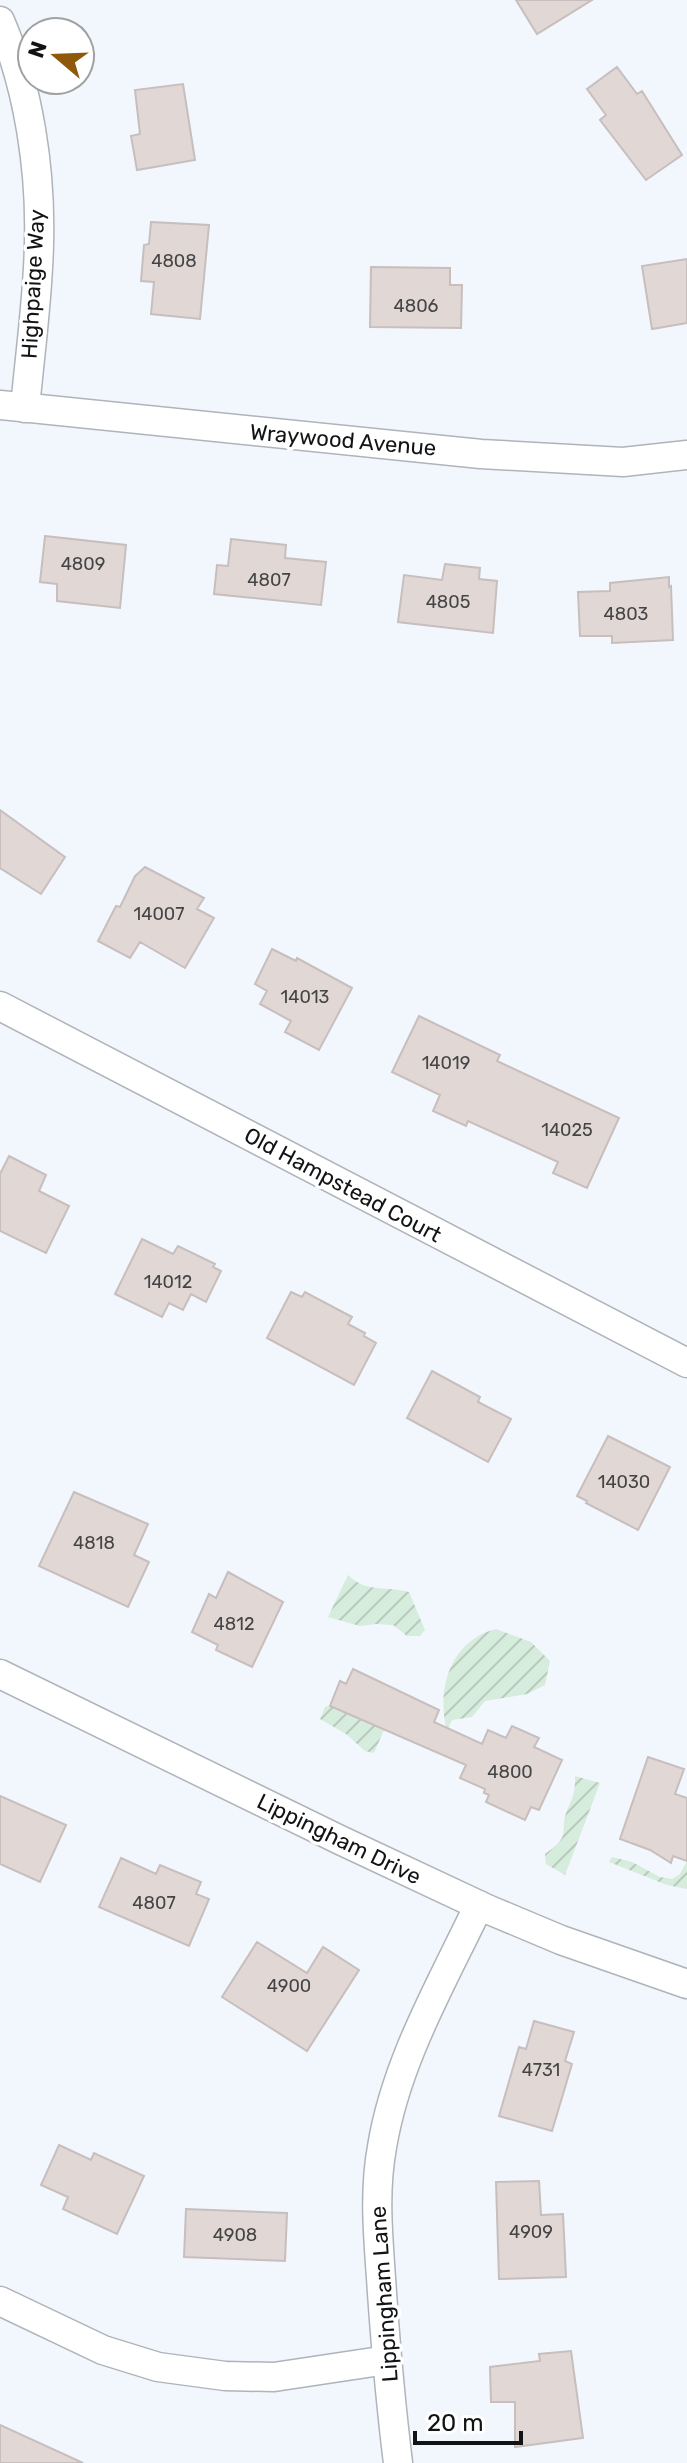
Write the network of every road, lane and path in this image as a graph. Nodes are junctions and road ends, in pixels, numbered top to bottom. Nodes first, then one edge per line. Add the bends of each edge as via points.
1 (0, 21) edge
2 (12, 406) edge
3 (687, 455) edge
4 (0, 1006) edge
5 (687, 1363) edge
6 (0, 1674) edge
7 (479, 1905) junction
8 (687, 1984) edge
9 (0, 2301) edge
10 (387, 2360) junction
11 (398, 2463) edge

1 - 2 street, Highpaige Way via 24,99 36,170 39,243
2 - 3 street, Wraywood Avenue via 481,454 623,462
4 - 5 street, Old Hampstead Court
6 - 7 street, Lippingham Drive
7 - 8 street, Lippingham Drive
7 - 10 street, Lippingham Lane via 408,2055 382,2147 376,2207
9 - 10 street via 103,2350 158,2367 274,2377
10 - 11 street, Lippingham Lane

